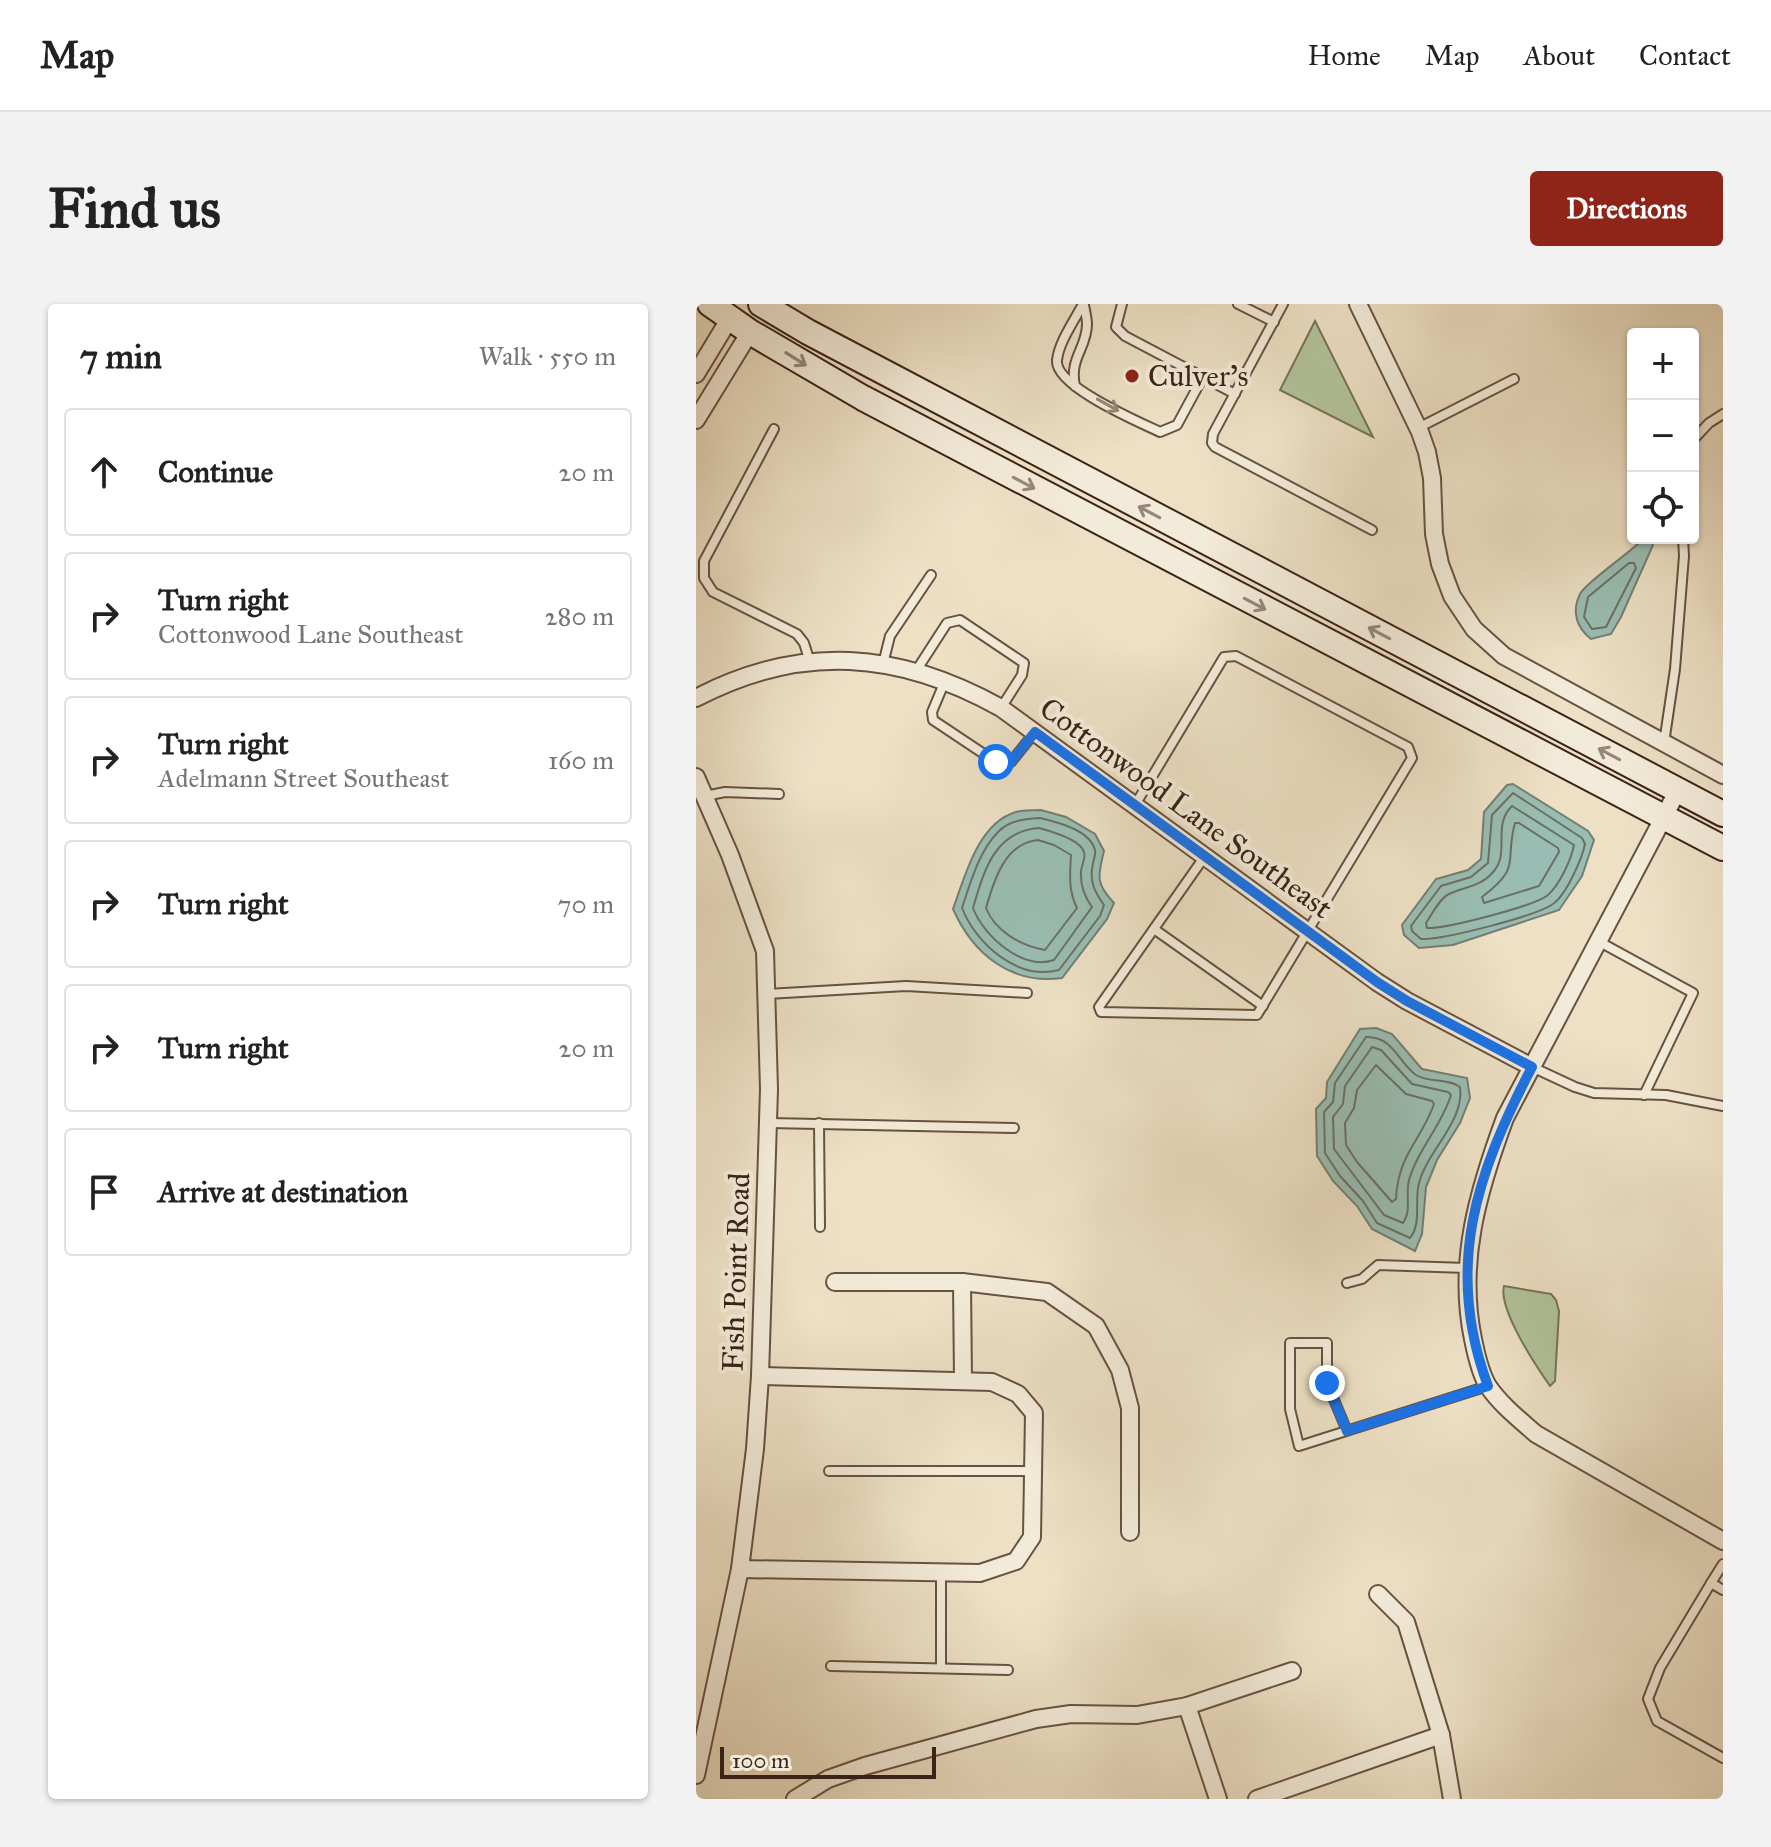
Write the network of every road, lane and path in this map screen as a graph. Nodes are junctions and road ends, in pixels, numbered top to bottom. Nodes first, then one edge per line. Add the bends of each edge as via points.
1 (761, 304) edge
2 (1083, 304) edge
3 (1122, 304) edge
4 (1238, 304) edge
5 (1283, 304) edge
6 (1358, 304) edge
7 (720, 311) edge
8 (1274, 322) junction
9 (750, 332) junction
10 (696, 374) edge
11 (1203, 377) junction
12 (1514, 379) dead end
13 (1075, 386) junction
14 (1235, 394) junction
15 (1723, 414) edge
16 (696, 420) edge
17 (1418, 428) junction
18 (774, 429) dead end
19 (1699, 434) edge
20 (1372, 530) dead end
21 (1683, 544) edge
22 (931, 575) dead end
23 (810, 662) junction
24 (883, 664) junction
25 (916, 671) junction
26 (945, 680) junction
27 (696, 698) edge
28 (1001, 708) junction
29 (1035, 732) junction
30 (1664, 744) junction
31 (1723, 775) edge
32 (696, 777) edge
33 (1678, 790) junction
34 (779, 794) dead end
35 (704, 797) junction
36 (1135, 805) junction
37 (1723, 814) edge
38 (1663, 818) junction
39 (1723, 848) edge
40 (1205, 856) junction
41 (1154, 929) junction
42 (1308, 933) junction
43 (1597, 941) junction
44 (1027, 993) dead end
45 (766, 994) junction
46 (1263, 1006) junction
47 (1532, 1067) junction
48 (1644, 1095) junction
49 (1723, 1106) edge
50 (769, 1123) junction
51 (819, 1123) junction
52 (1014, 1128) dead end
53 (820, 1227) dead end
54 (1466, 1268) junction
55 (835, 1282) dead end
56 (962, 1282) junction
57 (1347, 1283) dead end
58 (760, 1376) junction
59 (963, 1380) junction
60 (1488, 1386) junction
61 (1347, 1431) junction
62 (829, 1471) dead end
63 (1033, 1471) junction
64 (1130, 1532) dead end
65 (1723, 1541) edge
66 (1723, 1564) edge
67 (740, 1569) junction
68 (941, 1572) junction
69 (1711, 1583) junction
70 (1723, 1590) edge
71 (1378, 1594) dead end
72 (831, 1666) dead end
73 (941, 1668) junction
74 (1008, 1670) dead end
75 (1292, 1671) dead end
76 (1187, 1706) junction
77 (1441, 1735) junction
78 (1723, 1758) edge
79 (696, 1775) edge
80 (795, 1799) edge
81 (1218, 1799) edge
82 (1257, 1799) edge
83 (1452, 1799) edge

33 -> 1 main road
2 - 13 lane via 1088,326 1074,362
2 - 13 lane via 1056,362 1060,375
3 - 11 lane via 1116,327 1125,336
4 - 8 lane
5 - 8 lane
6 - 17 street
7 - 9 main road
7 - 10 street
8 - 14 lane
9 - 16 street
9 -> 38 main road via 863,398
13 -> 11 lane via 1160,432 1177,425
11 - 14 lane
12 - 17 lane
14 - 20 lane via 1211,439 1215,447
15 - 19 lane
17 - 30 street via 1432,478 1440,564 1452,596 1474,629 1504,656
18 - 23 lane via 704,561 704,578 713,592 797,634
21 - 30 lane
22 - 24 lane via 890,636
23 - 24 street, Cottonwood Lane Southeast
23 - 27 street, Cottonwood Lane Southeast via 750,673
24 - 25 street, Cottonwood Lane Southeast
25 - 26 street, Cottonwood Lane Southeast
25 - 28 lane via 947,623 960,620 1024,663
26 - 28 street, Cottonwood Lane Southeast
26 - 29 lane via 933,720 996,762 1011,762
28 - 29 street, Cottonwood Lane Southeast
29 - 36 street, Cottonwood Lane Southeast
30 - 31 street
32 - 35 street, Fish Point Road
33 - 37 main road
33 - 38 street
34 - 35 lane via 725,792
35 - 45 street, Fish Point Road via 765,951
36 - 40 street, Cottonwood Lane Southeast
36 - 42 lane via 1224,657 1236,656 1408,747 1412,758
38 - 39 main road
38 - 43 street
40 - 41 lane
40 - 42 street, Cottonwood Lane Southeast
41 - 46 lane
41 - 46 lane via 1099,1007 1101,1012 1257,1015
42 - 46 lane
42 - 47 street, Cottonwood Lane Southeast via 1407,1001
43 - 47 street
43 - 48 lane via 1693,993
44 - 45 lane via 906,986
45 - 50 street, Fish Point Road
47 - 48 lane via 1594,1093
47 - 54 street via 1489,1162
48 - 49 lane
50 - 51 lane
50 - 58 street, Fish Point Road
51 - 52 lane
51 - 53 lane
54 - 57 lane via 1378,1265 1362,1279
54 - 60 street via 1468,1313
55 - 56 street
56 - 59 street
56 - 64 street via 1047,1292 1096,1326 1120,1370 1130,1408
58 - 59 street
58 - 67 street, Fish Point Road
59 - 63 street via 992,1382 1018,1394 1034,1413
60 - 61 lane
60 - 65 street via 1536,1434
61 - 61 lane via 1327,1383 1327,1343 1290,1343 1290,1409 1299,1446
62 - 63 lane
63 - 68 street via 1032,1537 1016,1561 980,1573
66 - 69 lane
67 - 68 street
67 - 79 street, Fish Point Road
68 - 73 lane
69 - 70 lane
69 - 78 lane via 1660,1668 1648,1699 1657,1721
71 - 77 street via 1406,1622
72 - 73 lane
73 - 74 lane
75 - 76 street
76 - 80 street via 1137,1715 1036,1719 865,1766 828,1779
76 - 81 street
77 - 82 street
77 - 83 street

